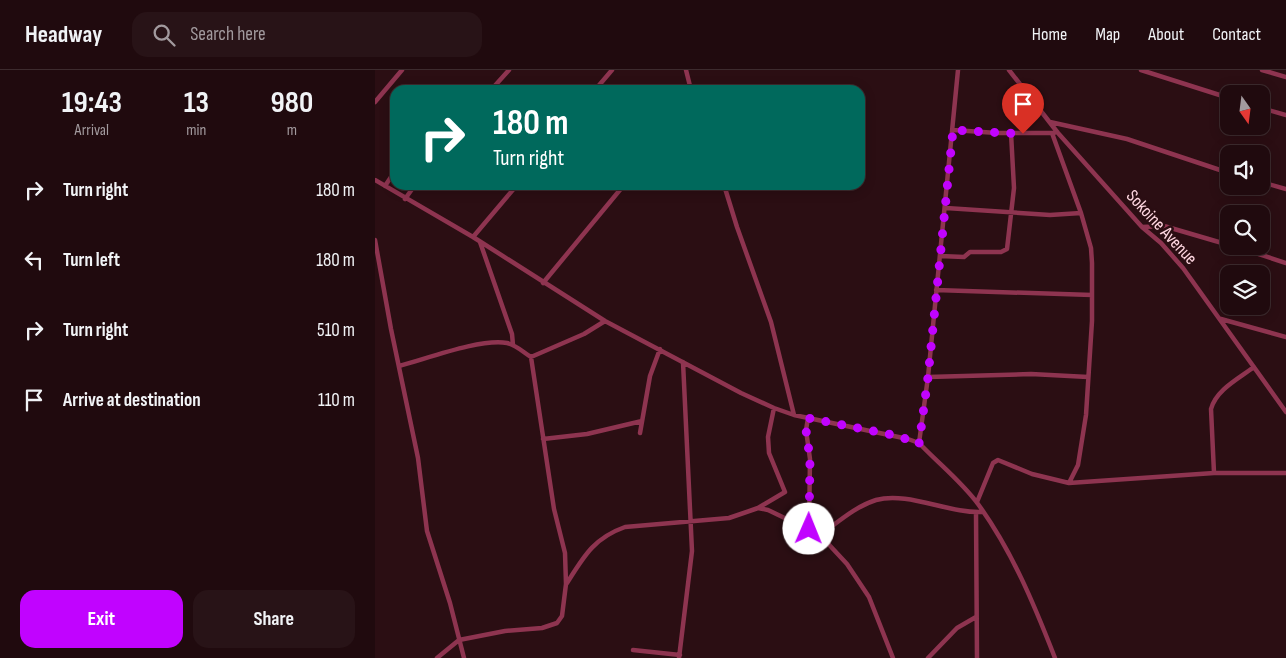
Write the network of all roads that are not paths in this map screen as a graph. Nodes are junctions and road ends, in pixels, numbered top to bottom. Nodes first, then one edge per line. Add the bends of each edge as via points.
1 (403, 70) edge
2 (509, 70) edge
3 (612, 70) edge
4 (686, 70) edge
5 (958, 70) edge
6 (1009, 70) edge
7 (1141, 70) edge
8 (1262, 70) edge
9 (1286, 77) edge
10 (496, 85) edge
11 (599, 85) edge
12 (690, 85) edge
13 (1220, 95) edge
14 (375, 102) edge
15 (1270, 111) edge
16 (1286, 115) edge
17 (1050, 122) junction
18 (953, 130) junction
19 (1055, 133) junction
20 (1011, 134) junction
21 (1220, 170) edge
22 (390, 178) edge
23 (375, 180) edge
24 (1270, 185) edge
25 (385, 186) junction
26 (390, 189) edge
27 (1286, 189) edge
28 (391, 190) edge
29 (411, 190) edge
30 (513, 190) edge
31 (620, 190) edge
32 (726, 190) edge
33 (405, 199) junction
34 (946, 208) junction
35 (1011, 213) junction
36 (1081, 213) junction
37 (1142, 227) junction
38 (473, 237) junction
39 (375, 240) edge
40 (480, 242) junction
41 (1220, 242) edge
42 (1262, 255) edge
43 (940, 256) junction
44 (1286, 263) edge
45 (543, 283) junction
46 (936, 290) junction
47 (1092, 295) junction
48 (1221, 319) junction
49 (605, 321) junction
50 (1286, 337) edge
51 (513, 345) junction
52 (660, 349) junction
53 (531, 357) junction
54 (683, 362) junction
55 (399, 366) junction
56 (1254, 367) junction
57 (928, 377) junction
58 (1088, 377) junction
59 (774, 408) junction
60 (1286, 412) edge
61 (794, 415) junction
62 (808, 418) junction
63 (642, 421) junction
64 (640, 433) dead end
65 (543, 439) junction
66 (919, 444) junction
67 (1286, 472) edge
68 (1214, 473) junction
69 (1069, 483) junction
70 (977, 502) junction
71 (758, 508) junction
72 (983, 512) junction
73 (976, 513) junction
74 (690, 520) junction
75 (809, 529) junction
76 (820, 535) junction
77 (566, 584) junction
78 (976, 617) junction
79 (459, 640) junction
80 (633, 650) dead end
81 (680, 657) edge
82 (437, 658) edge
83 (464, 658) edge
84 (893, 658) edge
85 (927, 658) edge
86 (977, 658) edge
87 (1055, 658) edge

1 - 14 street
2 - 10 street
3 - 11 street
4 - 12 street
5 - 18 street
6 - 17 street, Sokoine Avenue
7 - 13 street
8 - 9 street
15 - 16 street
17 - 19 street, Sokoine Avenue
17 - 21 street via 1127,139
18 - 20 street
18 - 34 street
19 - 20 street
19 - 36 street
19 - 37 street, Sokoine Avenue
20 - 35 street via 1014,188
22 - 25 street
23 - 25 street
24 - 27 street
25 - 26 street
28 - 33 street
29 - 33 street
30 - 38 street
31 - 45 street
32 - 61 street via 771,322
33 - 38 street
34 - 35 street
34 - 43 street
35 - 36 street
35 - 43 street via 1005,251 973,251 964,257
36 - 47 street via 1091,248
37 - 41 street via 1164,226
37 - 48 street, Sokoine Avenue via 1172,255
38 - 40 street
39 - 55 street
40 - 45 street
40 - 51 street via 510,327
42 - 44 street
43 - 46 street
45 - 49 street
46 - 47 street
46 - 57 street
47 - 58 street
48 - 50 street
48 - 56 street, Sokoine Avenue
49 - 52 street
49 - 53 street via 584,334
51 - 53 street
51 - 55 street via 484,344
52 - 54 street
52 - 63 street via 650,376
53 - 65 street
54 - 59 street
54 - 74 street
55 - 79 street via 418,458 427,531
56 - 60 street, Sokoine Avenue
56 - 68 street via 1213,401
57 - 58 street via 1031,374
57 - 66 street
58 - 69 street via 1081,450
59 - 61 street
59 - 71 street via 768,437 769,453 785,492
61 - 62 street
62 - 66 street via 898,436
62 - 75 street
63 - 64 street
63 - 65 street via 587,434
65 - 77 street via 554,509 563,540
66 - 70 street
67 - 68 street
68 - 69 street
69 - 70 street via 1031,474 998,460 993,462
70 - 72 street
71 - 74 street via 729,518
71 - 75 street via 778,513
72 - 73 street
72 - 87 street via 1018,571
73 - 76 street via 883,499 864,506
73 - 78 street
74 - 77 street via 625,527 609,532 587,552
74 - 81 street via 691,571
75 - 76 street
76 - 84 street via 847,564 869,597
77 - 79 street via 563,616 557,623
78 - 85 street via 957,628
78 - 86 street
79 - 82 street
79 - 83 street
80 - 81 street

